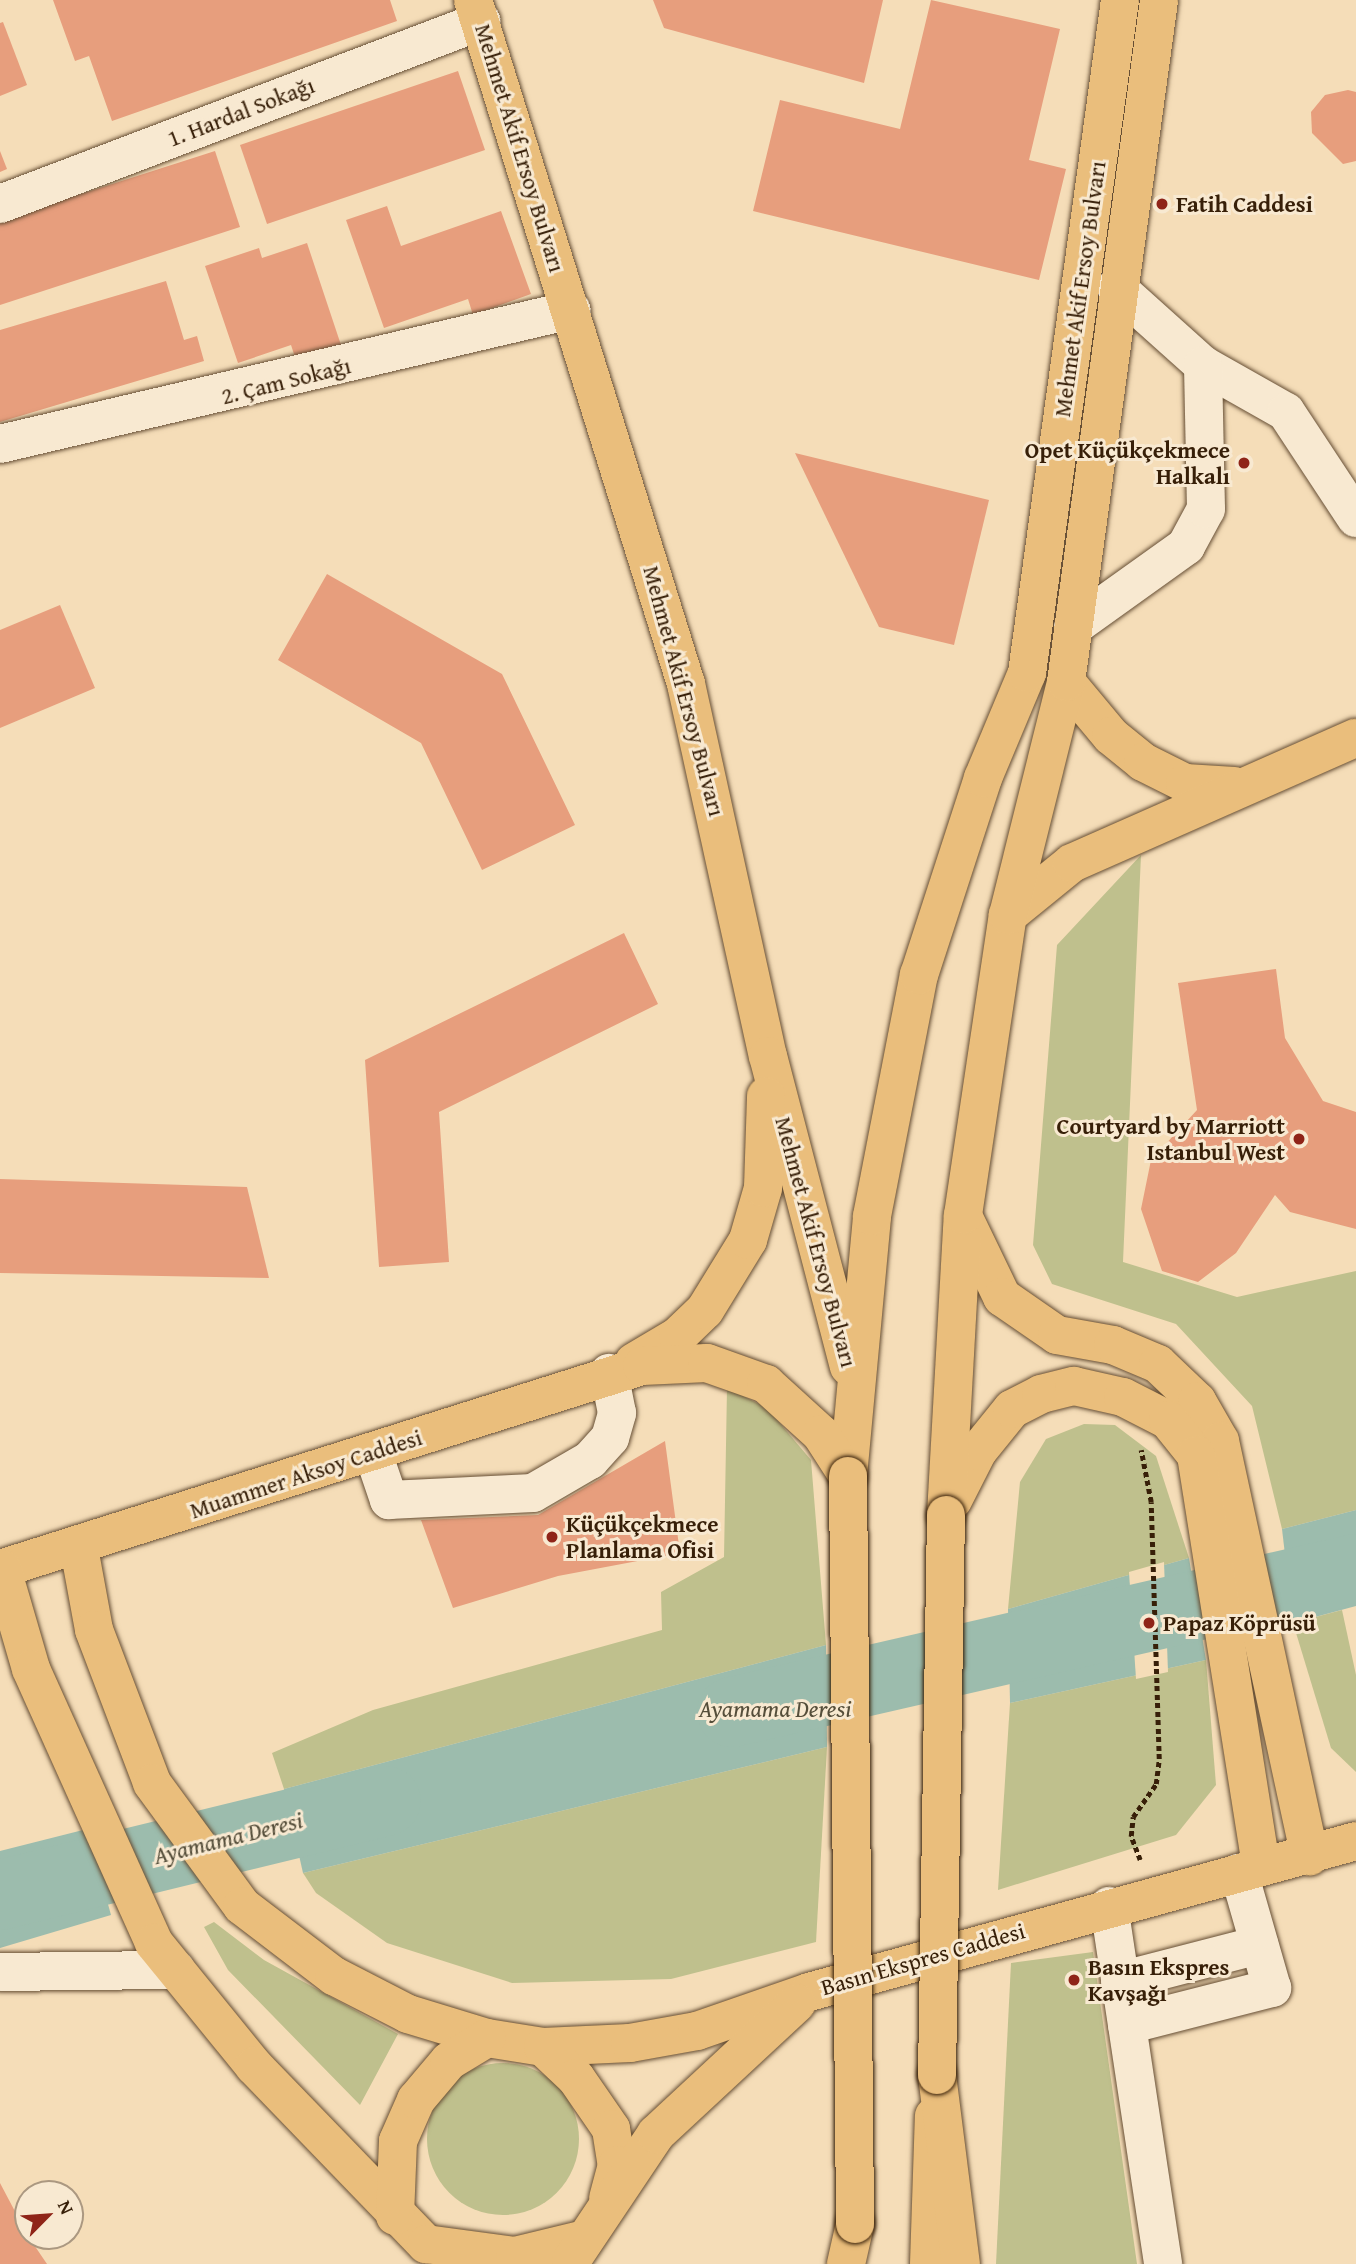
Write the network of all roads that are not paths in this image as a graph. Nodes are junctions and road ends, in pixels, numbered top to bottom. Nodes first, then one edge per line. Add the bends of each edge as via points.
1 (1120, 0) edge
2 (1149, 3) edge
3 (477, 10) edge
4 (0, 204) edge
5 (1116, 287) junction
6 (571, 310) junction
7 (1203, 365) junction
8 (0, 444) edge
9 (1356, 518) edge
10 (1073, 627) junction
11 (1066, 682) junction
12 (1356, 738) edge
13 (1249, 787) junction
14 (1009, 915) junction
15 (768, 1056) junction
16 (963, 1215) junction
17 (609, 1373) junction
18 (855, 1392) junction
19 (373, 1453) junction
20 (1211, 1465) junction
21 (848, 1476) junction
22 (946, 1515) junction
23 (79, 1548) junction
24 (1, 1569) edge
25 (1356, 1841) edge
26 (1310, 1856) junction
27 (1250, 1870) junction
28 (1109, 1906) junction
29 (1259, 1945) junction
30 (164, 1957) junction
31 (0, 1972) edge
32 (1120, 1981) junction
33 (809, 1992) junction
34 (1127, 2025) junction
35 (487, 2038) junction
36 (543, 2047) junction
37 (937, 2075) junction
38 (608, 2200) junction
39 (395, 2216) junction
40 (855, 2224) junction
41 (575, 2252) edge
42 (430, 2254) edge
43 (846, 2264) edge
44 (856, 2264) edge
45 (929, 2264) edge
46 (961, 2264) edge
47 (1163, 2264) edge

1 - 18 main road, Mehmet Akif Ersoy Bulvarı via 1027,674 983,778 919,975 872,1216
2 - 5 main road
3 - 4 street, 1. Hardal Sokağı
3 - 6 main road, Mehmet Akif Ersoy Bulvarı
5 - 7 street
5 - 10 main road
6 - 8 street, 2. Çam Sokağı
6 - 15 main road, Mehmet Akif Ersoy Bulvarı via 686,684
7 - 9 street via 1286,412
7 - 10 street via 1206,509 1186,546
10 - 11 main road
11 - 13 main road via 1111,736 1143,762 1185,783
11 - 14 main road
12 - 13 main road
13 - 14 main road via 1072,863
14 - 16 main road
15 - 17 main road via 762,1188 748,1240 730,1277 678,1336
15 - 18 main road, Mehmet Akif Ersoy Bulvarı
16 - 20 main road via 1002,1297 1027,1318 1057,1335 1113,1345 1158,1364 1197,1401 1220,1441
16 - 22 main road
17 - 19 main road, Muammer Aksoy Caddesi
17 - 19 street via 617,1413 610,1438 590,1460 533,1493 389,1500
17 - 21 main road via 707,1363 757,1380 791,1400
18 - 21 main road, Mehmet Akif Ersoy Bulvarı
19 - 23 main road, Muammer Aksoy Caddesi
20 - 22 main road via 1167,1420 1123,1397 1073,1386 1012,1409 978,1451
20 - 26 main road
20 - 27 main road via 1251,1782
21 - 40 main road, Mehmet Akif Ersoy Bulvarı, bridge
22 - 37 main road, bridge
23 - 24 main road, Muammer Aksoy Caddesi
23 - 35 main road, Basın Ekspres Caddesi via 94,1630 152,1783 242,1906 334,1976 408,2014
24 - 30 main road via 31,1669
25 - 26 main road, Basın Ekspres Caddesi
26 - 27 main road, Basın Ekspres Caddesi
27 - 28 main road, Basın Ekspres Caddesi
27 - 29 street
28 - 32 street
28 - 33 main road, Basın Ekspres Caddesi
29 - 32 street
29 - 34 street via 1272,1988
30 - 31 street
30 - 39 main road via 254,2066
32 - 34 street
33 - 36 main road, Basın Ekspres Caddesi via 697,2031 631,2043
33 - 38 main road via 656,2134
34 - 47 street
35 - 36 main road, Basın Ekspres Caddesi
35 - 39 main road via 449,2062 416,2100 398,2141
36 - 38 main road via 576,2078 611,2129 617,2165
37 - 45 main road
37 - 46 main road
38 - 41 main road
39 - 42 main road
40 - 43 main road
40 - 44 main road
41 - 42 main road

